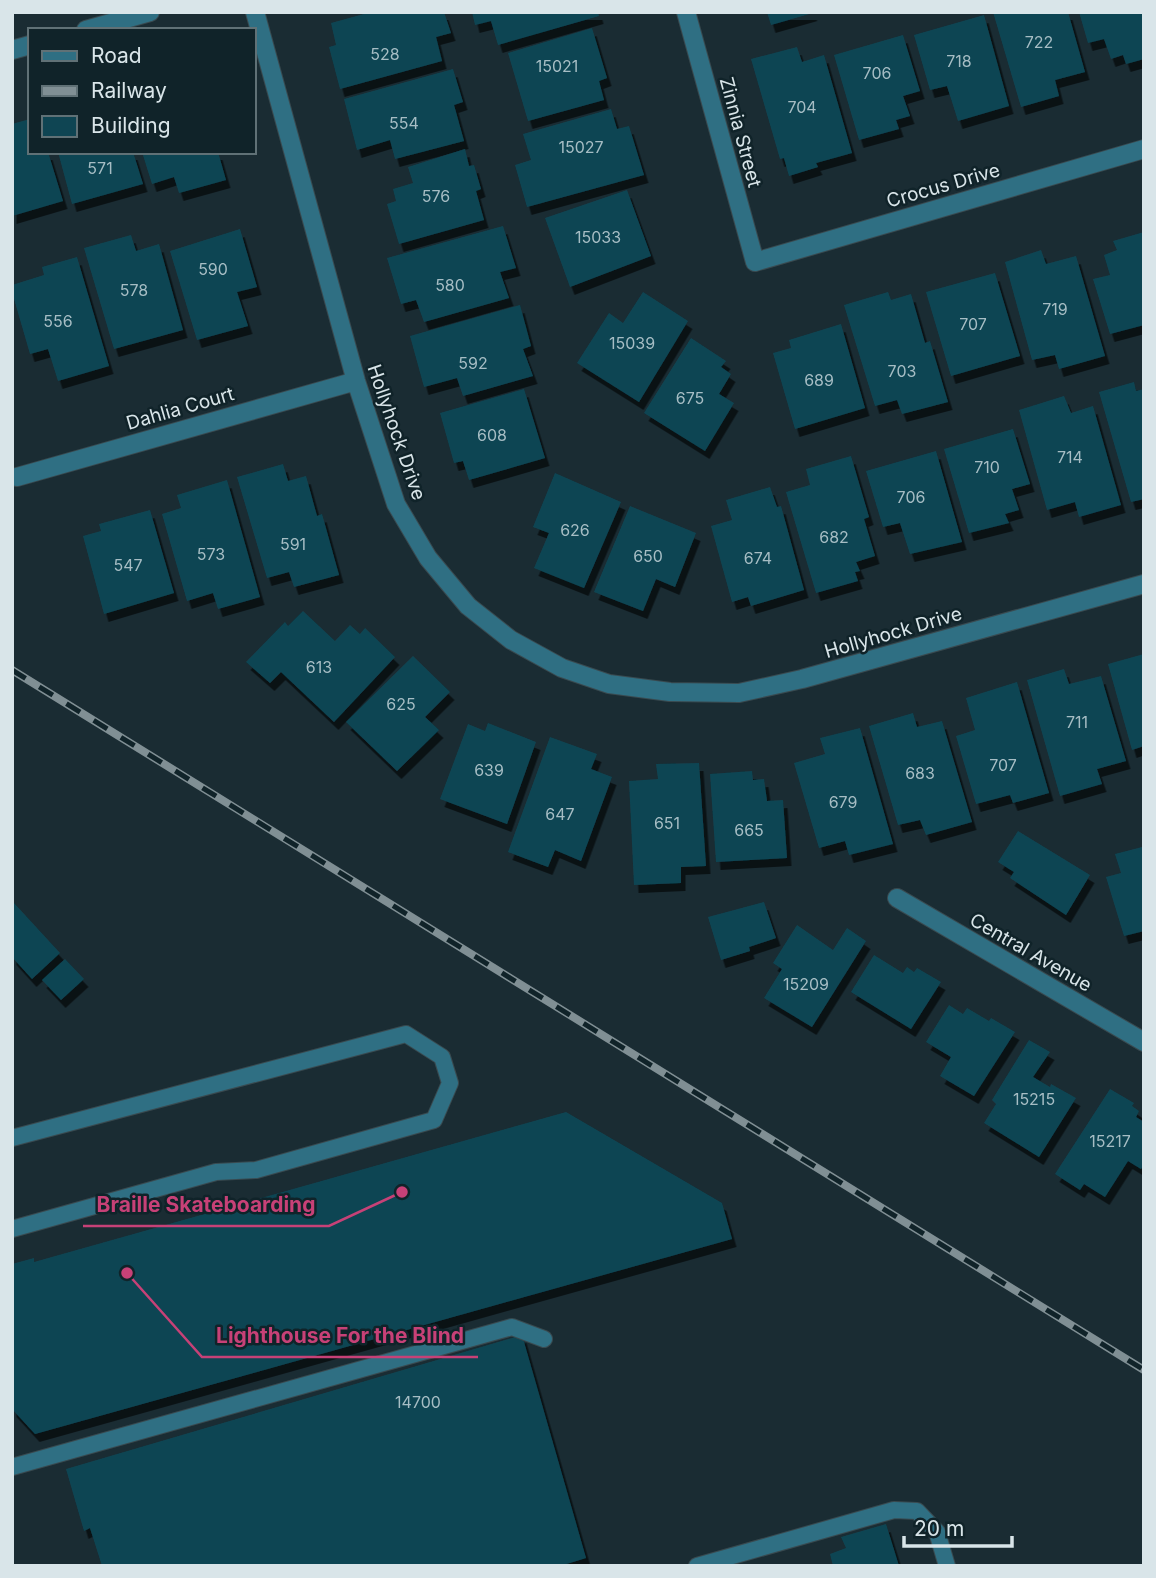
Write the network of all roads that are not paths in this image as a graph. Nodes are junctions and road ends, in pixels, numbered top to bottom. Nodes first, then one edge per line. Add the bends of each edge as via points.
1 (150, 12) edge
2 (254, 12) edge
3 (686, 12) edge
4 (93, 28) edge
5 (1144, 149) edge
6 (755, 262) joint
7 (356, 381) junction
8 (17, 477) dead end
9 (1144, 584) edge
10 (897, 898) dead end
11 (1144, 1042) edge
12 (12, 1138) edge
13 (12, 1228) edge
14 (544, 1339) dead end
15 (12, 1467) edge
16 (697, 1566) edge
17 (947, 1566) edge

1 - 4 street
2 - 7 street, Hollyhock Drive
3 - 6 street, Zinnia Street
5 - 6 street, Crocus Drive
7 - 8 street, Dahlia Court
7 - 9 street, Hollyhock Drive via 396,504 428,558 468,606 531,652 609,684 670,692 739,693
10 - 11 street, Central Avenue
12 - 13 lane via 406,1034 442,1058 450,1083 434,1119 256,1170 216,1172
14 - 15 lane via 512,1327
16 - 17 lane via 894,1510 917,1511 937,1532

